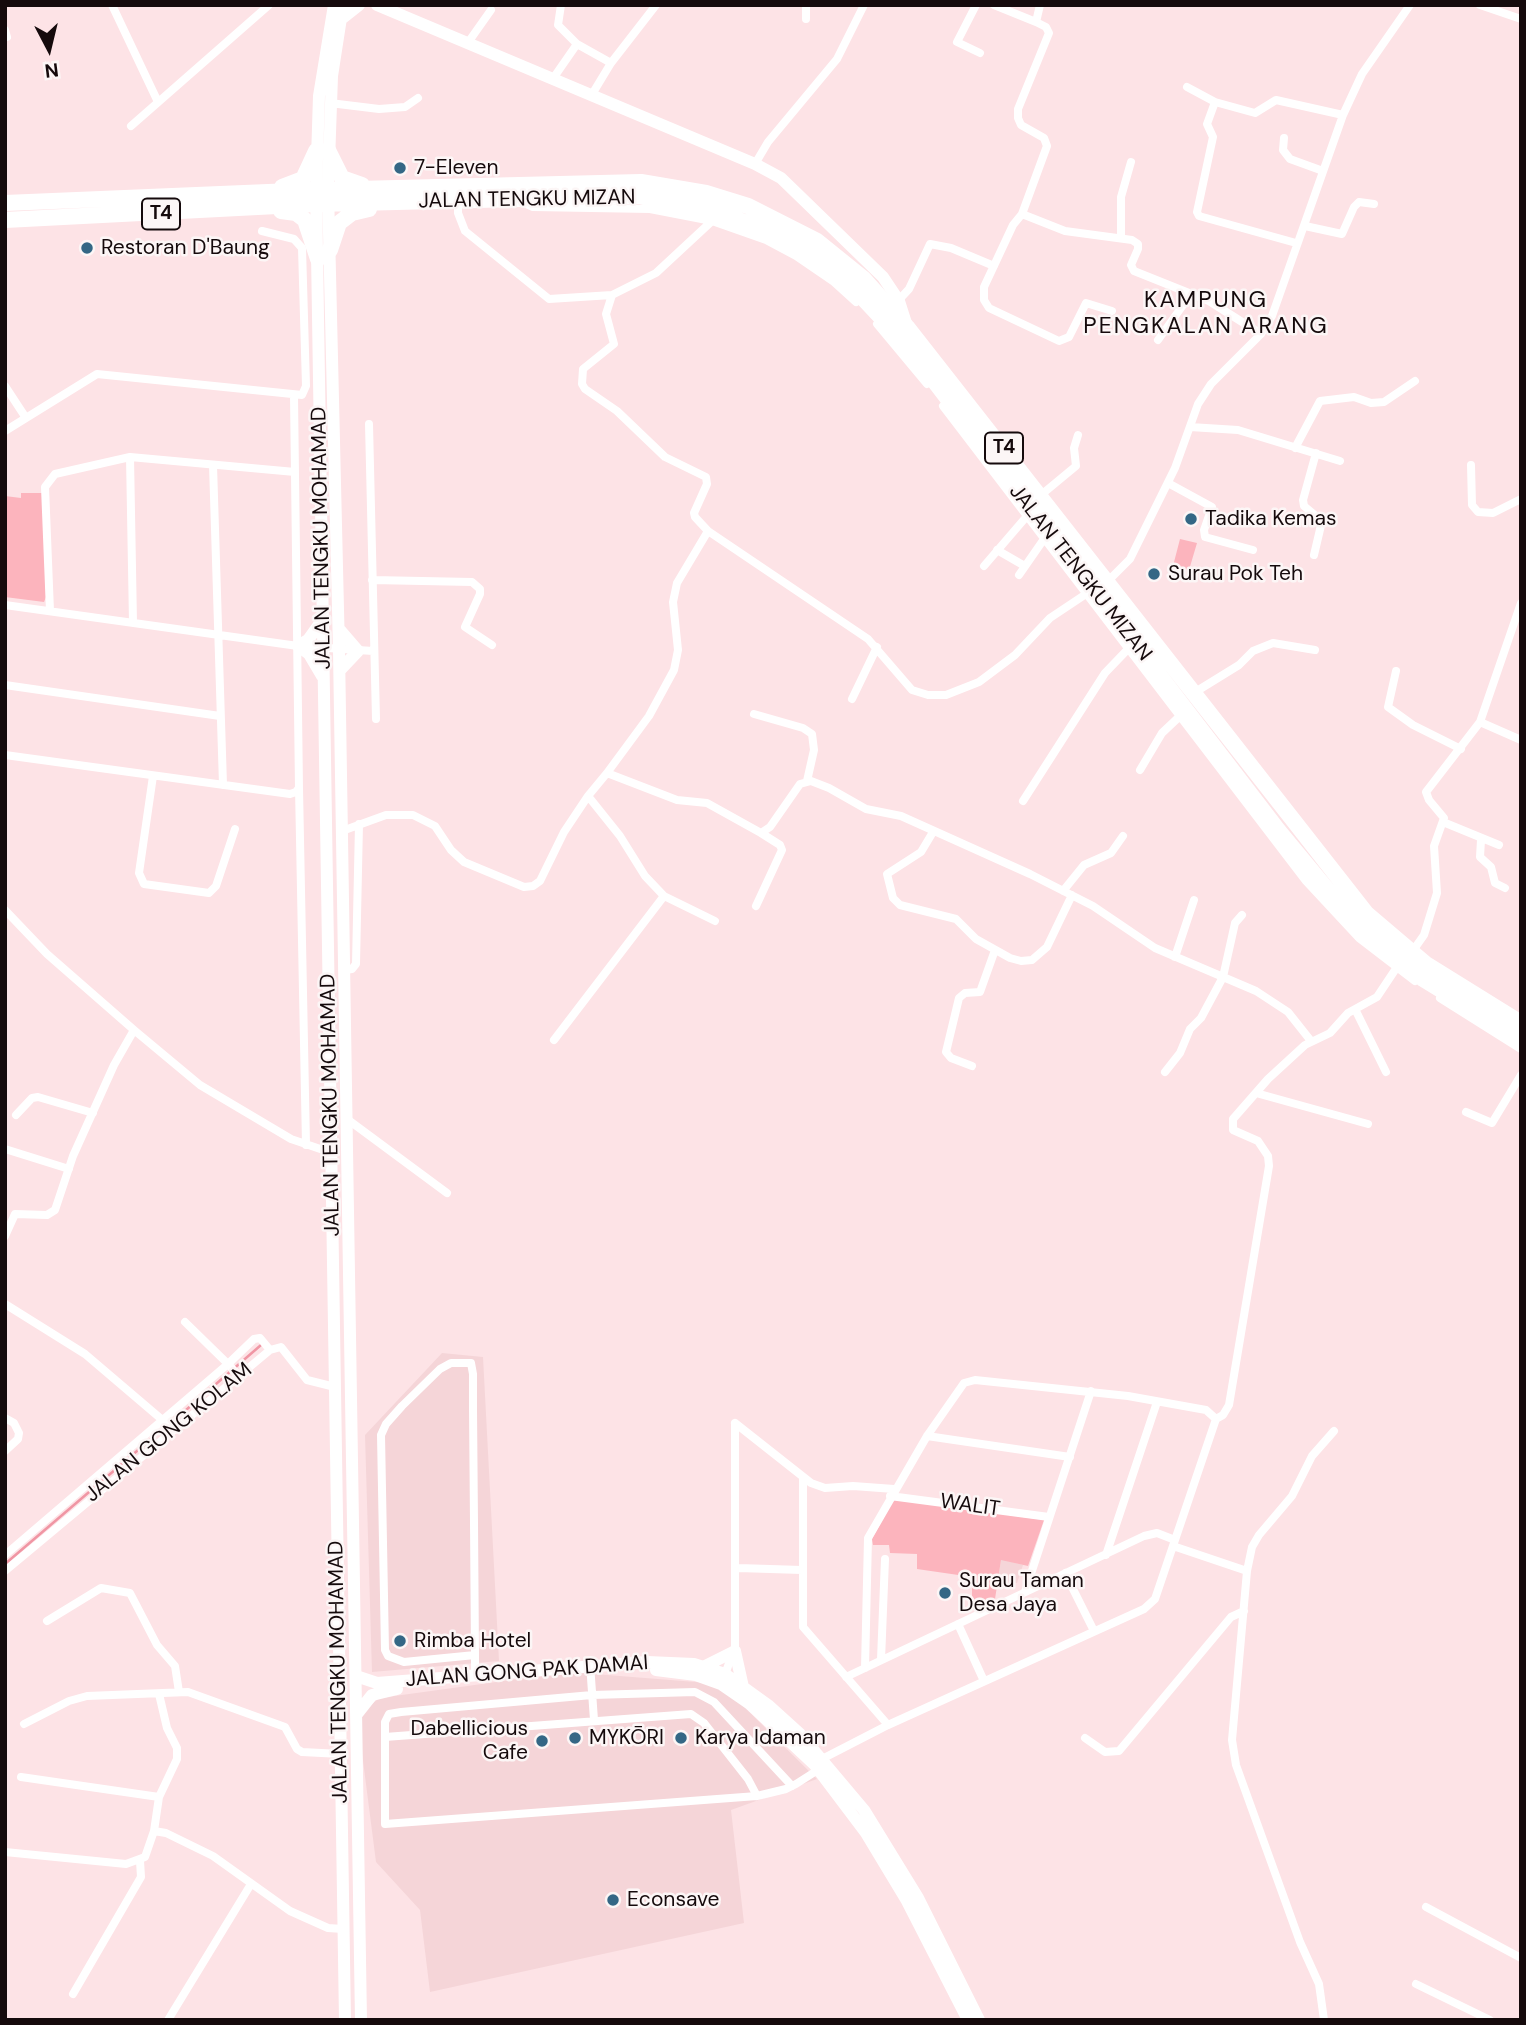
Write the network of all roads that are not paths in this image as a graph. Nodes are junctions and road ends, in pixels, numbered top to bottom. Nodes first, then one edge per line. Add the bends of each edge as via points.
1 (112, 5) edge
2 (268, 5) edge
3 (359, 5) edge
4 (377, 5) edge
5 (561, 5) edge
6 (656, 5) edge
7 (806, 5) edge
8 (864, 5) edge
9 (976, 5) edge
10 (995, 5) edge
11 (1040, 5) edge
12 (1410, 5) edge
13 (1480, 5) edge
14 (1511, 5) edge
15 (336, 10) edge
16 (491, 10) dead end
17 (1507, 14) junction
18 (806, 19) dead end
19 (1521, 19) edge
20 (1036, 22) junction
21 (467, 44) junction
22 (577, 44) junction
23 (980, 53) dead end
24 (611, 63) junction
25 (552, 80) junction
26 (1187, 87) dead end
27 (591, 96) junction
28 (418, 98) dead end
29 (158, 102) junction
30 (1215, 102) junction
31 (330, 103) junction
32 (1343, 115) junction
33 (131, 126) dead end
34 (1284, 138) dead end
35 (322, 150) junction
36 (1131, 162) dead end
37 (755, 164) junction
38 (1323, 171) junction
39 (322, 197) junction
40 (387, 197) junction
41 (519, 198) junction
42 (252, 200) junction
43 (458, 201) junction
44 (5, 203) edge
45 (1374, 204) dead end
46 (1023, 214) junction
47 (5, 220) edge
48 (712, 221) junction
49 (1305, 226) junction
50 (262, 231) dead end
51 (1121, 237) junction
52 (1296, 243) junction
53 (324, 255) junction
54 (994, 266) junction
55 (1191, 294) junction
56 (612, 295) junction
57 (895, 304) junction
58 (1112, 311) dead end
59 (1261, 334) junction
60 (1158, 340) dead end
61 (1415, 381) dead end
62 (5, 386) edge
63 (294, 396) junction
64 (26, 418) junction
65 (369, 424) dead end
66 (1190, 427) junction
67 (5, 431) edge
68 (1078, 435) dead end
69 (1295, 448) junction
70 (1316, 453) junction
71 (131, 457) junction
72 (1340, 461) dead end
73 (213, 465) junction
74 (1471, 465) dead end
75 (295, 472) junction
76 (1168, 483) junction
77 (1041, 495) junction
78 (1521, 499) edge
79 (1027, 516) junction
80 (708, 531) junction
81 (1044, 539) junction
82 (997, 550) junction
83 (1253, 550) dead end
84 (1314, 555) dead end
85 (1023, 565) junction
86 (984, 566) dead end
87 (1019, 575) dead end
88 (372, 580) junction
89 (1106, 583) junction
90 (1086, 594) junction
91 (1521, 603) edge
92 (5, 605) edge
93 (50, 611) junction
94 (324, 619) junction
95 (133, 623) junction
96 (339, 629) junction
97 (219, 635) junction
98 (492, 645) dead end
99 (298, 646) junction
100 (877, 647) junction
101 (1129, 648) junction
102 (324, 650) junction
103 (1315, 650) dead end
104 (340, 651) junction
105 (358, 651) junction
106 (373, 651) junction
107 (340, 670) junction
108 (1396, 671) dead end
109 (324, 683) junction
110 (5, 685) edge
111 (1192, 694) junction
112 (852, 699) dead end
113 (754, 714) dead end
114 (220, 716) junction
115 (1180, 716) junction
116 (376, 719) dead end
117 (1480, 723) junction
118 (1521, 740) edge
119 (1461, 749) junction
120 (5, 755) edge
121 (1140, 769) dead end
122 (607, 773) junction
123 (153, 776) junction
124 (807, 781) junction
125 (223, 785) junction
126 (299, 788) junction
127 (588, 796) junction
128 (1023, 801) dead end
129 (1443, 822) junction
130 (359, 824) junction
131 (235, 829) dead end
132 (342, 831) junction
133 (933, 832) junction
134 (761, 834) junction
135 (1123, 836) dead end
136 (1481, 840) junction
137 (1499, 845) dead end
138 (1505, 888) dead end
139 (1063, 891) junction
140 (1072, 895) junction
141 (664, 896) junction
142 (1194, 900) dead end
143 (756, 905) dead end
144 (5, 910) edge
145 (1242, 915) dead end
146 (715, 921) dead end
147 (995, 950) junction
148 (1175, 957) junction
149 (1403, 961) junction
150 (345, 970) junction
151 (1223, 977) junction
152 (1355, 1009) junction
153 (1521, 1023) edge
154 (134, 1030) junction
155 (1521, 1039) edge
156 (554, 1040) dead end
157 (1311, 1041) junction
158 (1521, 1049) edge
159 (972, 1066) dead end
160 (1165, 1072) dead end
161 (1386, 1072) dead end
162 (1521, 1075) edge
163 (1256, 1093) junction
164 (1466, 1112) dead end
165 (93, 1113) junction
166 (16, 1115) dead end
167 (347, 1119) junction
168 (1368, 1124) dead end
169 (306, 1145) junction
170 (5, 1149) edge
171 (332, 1153) junction
172 (69, 1169) junction
173 (447, 1193) dead end
174 (5, 1236) edge
175 (5, 1304) edge
176 (185, 1322) dead end
177 (266, 1346) junction
178 (233, 1369) junction
179 (335, 1387) junction
180 (1091, 1391) junction
181 (1157, 1402) junction
182 (5, 1418) edge
183 (1216, 1419) junction
184 (169, 1424) junction
185 (1334, 1431) dead end
186 (927, 1436) junction
187 (5, 1451) edge
188 (1070, 1457) junction
189 (129, 1458) junction
190 (803, 1478) junction
191 (892, 1493) junction
192 (354, 1513) junction
193 (1049, 1517) junction
194 (1174, 1543) junction
195 (338, 1544) junction
196 (5, 1555) edge
197 (1106, 1555) junction
198 (886, 1559) dead end
199 (737, 1568) junction
200 (802, 1570) junction
201 (5, 1571) edge
202 (1247, 1571) junction
203 (1065, 1573) junction
204 (1024, 1592) junction
205 (1244, 1611) junction
206 (47, 1621) dead end
207 (958, 1624) junction
208 (1094, 1632) junction
209 (735, 1651) junction
210 (475, 1655) junction
211 (881, 1660) junction
212 (705, 1666) junction
213 (590, 1668) junction
214 (865, 1668) junction
215 (356, 1676) junction
216 (475, 1677) junction
217 (846, 1677) junction
218 (723, 1679) junction
219 (984, 1681) junction
220 (743, 1687) junction
221 (179, 1692) junction
222 (159, 1694) junction
223 (592, 1695) junction
224 (357, 1714) junction
225 (594, 1720) junction
226 (24, 1724) dead end
227 (888, 1725) junction
228 (385, 1737) junction
229 (1085, 1738) dead end
230 (341, 1754) junction
231 (821, 1764) junction
232 (20, 1777) dead end
233 (793, 1786) junction
234 (757, 1796) junction
235 (159, 1797) junction
236 (154, 1831) junction
237 (5, 1852) edge
238 (140, 1861) junction
239 (251, 1884) junction
240 (1426, 1907) dead end
241 (360, 1927) junction
242 (343, 1929) junction
243 (1521, 1958) edge
244 (1416, 1984) dead end
245 (73, 1994) dead end
246 (978, 2019) edge
247 (168, 2020) edge
248 (345, 2020) edge
249 (361, 2020) edge
250 (968, 2020) edge
251 (1324, 2020) edge
252 (1490, 2020) edge

1 - 29 street
2 - 29 street
3 - 15 main road
4 - 21 main road
5 - 22 street via 558,25
6 - 24 street
7 - 18 street
8 - 37 street via 838,59
9 - 23 street via 957,41
10 - 20 street
11 - 20 street
12 - 32 street via 1362,74
13 - 17 street
14 - 17 street
15 - 31 main road
15 - 35 main road via 322,68
16 - 21 street
17 - 19 street
20 - 46 street via 1049,33 1018,118 1021,125 1044,138 1047,146
21 - 25 main road
22 - 24 street
22 - 25 street
24 - 27 street
25 - 27 main road
26 - 30 street
27 - 37 main road
28 - 31 street via 405,107 379,109
29 - 33 street
30 - 32 street via 1255,113 1276,100
30 - 52 street via 1207,124 1213,137 1199,216
31 - 35 main road
32 - 38 street
34 - 38 street via 1283,150 1290,159
35 - 39 main road, JALAN TENGKU MOHAMAD
35 - 40 highway via 342,178
35 - 42 highway via 296,184
36 - 51 street via 1121,197
37 - 57 main road via 780,178 883,277
38 - 49 street
39 - 40 highway, JALAN TENGKU MIZAN / T4
39 - 42 highway, JALAN TENGKU MIZAN / T4
39 - 53 main road, JALAN TENGKU MOHAMAD
40 - 43 highway, JALAN TENGKU MIZAN / T4
40 - 53 highway via 342,219
40 - 57 highway, JALAN TENGKU MIZAN / T4 via 598,181 641,182 706,193 748,206 817,241
41 - 43 highway, JALAN TENGKU MIZAN / T4
41 - 48 street via 533,207 650,209
41 - 149 highway, JALAN TENGKU MIZAN / T4 via 638,196 700,207 760,228 846,281 905,343 1294,849 1350,917
42 - 44 highway, JALAN TENGKU MIZAN / T4
42 - 47 highway, JALAN TENGKU MIZAN / T4
42 - 53 highway via 302,217
43 - 56 street via 465,231 545,297
45 - 49 street via 1354,206 1342,233
46 - 51 street via 1065,231
46 - 54 street
48 - 56 street via 656,273
48 - 79 street via 766,240 842,289 925,381
49 - 52 street
50 - 63 street via 294,239 303,254 306,386 302,395
51 - 55 street via 1138,244 1131,265 1134,271
52 - 59 street via 1272,316
53 - 94 main road, JALAN TENGKU MOHAMAD
53 - 96 main road, JALAN TENGKU MOHAMAD
54 - 57 street via 930,244 909,289
54 - 58 street via 983,294 989,308 1059,341 1069,337 1086,303
55 - 59 street
55 - 60 street
56 - 80 street via 606,314 614,344 583,369 582,384 665,457 706,477 695,517
57 - 77 highway, JALAN TENGKU MIZAN / T4 via 907,327
59 - 66 street via 1211,384
61 - 69 street via 1384,402 1354,397 1320,401
62 - 64 street
63 - 64 street via 97,374
63 - 75 street
64 - 67 street
65 - 88 street
66 - 69 street via 1238,430
66 - 76 street
68 - 77 street via 1076,466
69 - 70 street
70 - 72 street
70 - 84 street via 1303,500 1322,521
71 - 73 street
71 - 93 street via 55,474 46,483
71 - 95 street
73 - 75 street
73 - 97 street
74 - 78 street via 1472,505 1478,512 1493,513
75 - 99 street
76 - 83 street via 1212,507 1205,537
76 - 89 street via 1130,559
77 - 89 highway, JALAN TENGKU MIZAN / T4
79 - 81 street
79 - 82 street
80 - 100 street
80 - 122 street via 677,583 674,670 655,706
81 - 85 street
81 - 90 street
82 - 85 street
82 - 86 street
85 - 87 street
88 - 98 street via 472,582 480,594 464,626
88 - 106 street
89 - 111 highway, JALAN TENGKU MIZAN / T4
90 - 100 street via 1050,618 1006,662 958,692 928,695 912,690
90 - 101 street
91 - 117 street
92 - 93 street
93 - 95 street
94 - 99 main road
94 - 102 main road, JALAN TENGKU MOHAMAD
95 - 97 street
96 - 104 main road, JALAN TENGKU MOHAMAD
96 - 105 main road
97 - 99 street
97 - 114 street
99 - 102 street
99 - 109 main road via 309,654
99 - 126 street
100 - 112 street
101 - 115 street
101 - 128 street via 1105,673
102 - 104 street
102 - 109 main road, JALAN TENGKU MOHAMAD
103 - 111 street via 1273,643 1253,651
104 - 105 street
104 - 107 main road, JALAN TENGKU MOHAMAD
105 - 106 street
105 - 107 main road
106 - 116 street
107 - 132 main road, JALAN TENGKU MOHAMAD
108 - 119 street via 1388,707
109 - 171 main road, JALAN TENGKU MOHAMAD
110 - 114 street
111 - 149 highway, JALAN TENGKU MIZAN / T4
113 - 124 street via 803,727 812,734 814,750
114 - 125 street
115 - 121 street via 1162,733
115 - 149 street via 1306,881 1359,938
117 - 118 street
117 - 119 street
119 - 129 street via 1426,792
120 - 123 street
122 - 127 street
122 - 134 street via 677,800 707,803
123 - 125 street
123 - 131 street via 139,873 144,884 209,893 216,886
124 - 133 street via 830,788 866,809 901,816
124 - 134 street
125 - 126 street via 290,794
126 - 169 street
127 - 130 street via 533,886 524,887 464,862 440,831 423,818 406,813
127 - 141 street
129 - 136 street
129 - 149 street via 1434,846 1437,893 1424,936
130 - 132 street
130 - 150 street via 356,964
132 - 150 main road, JALAN TENGKU MOHAMAD
133 - 139 street
133 - 147 street via 921,852 887,874 892,898 900,905 957,919
134 - 143 street via 782,850
135 - 139 street via 1111,853 1084,864
136 - 137 street
136 - 138 street via 1480,857 1491,867 1495,883
139 - 140 street
140 - 147 street via 1051,942 1032,960 1021,961
140 - 148 street
141 - 146 street
141 - 156 street
142 - 148 street
144 - 154 street via 47,954
145 - 151 street via 1235,923
147 - 159 street via 980,992 961,995 946,1052
148 - 151 street
149 - 152 street via 1377,997
149 - 153 highway, JALAN TENGKU MIZAN / T4
149 - 155 highway, JALAN TENGKU MIZAN / T4 via 1423,979
149 - 158 street
150 - 167 main road, JALAN TENGKU MOHAMAD
151 - 157 street via 1283,1008
151 - 160 street
152 - 157 street via 1330,1033
152 - 161 street
154 - 165 street
154 - 169 street via 200,1085
157 - 163 street
162 - 164 street via 1492,1123
163 - 168 street
163 - 183 street via 1231,1127 1258,1141 1266,1150 1269,1166 1228,1405
165 - 166 street via 38,1097
165 - 172 street
167 - 173 street
167 - 192 main road, JALAN TENGKU MOHAMAD
169 - 171 street
170 - 172 street
171 - 179 main road, JALAN TENGKU MOHAMAD
172 - 174 street via 55,1210 47,1215 15,1214
175 - 184 street via 85,1354
176 - 178 street
177 - 178 street, JALAN GONG KOLAM
177 - 178 street via 254,1339
177 - 179 street, JALAN GONG KOLAM via 281,1347 307,1380
178 - 184 street
178 - 184 street, JALAN GONG KOLAM
179 - 195 main road, JALAN TENGKU MOHAMAD
180 - 181 street
180 - 186 street via 968,1381 959,1386
180 - 188 street
181 - 183 street via 1206,1409
181 - 197 street
182 - 187 street via 19,1433
183 - 194 street
184 - 189 street
184 - 189 street, JALAN GONG KOLAM
185 - 202 street via 1311,1456 1292,1496 1259,1535
186 - 188 street
186 - 191 street
188 - 193 street
189 - 196 street
189 - 201 street, JALAN GONG KOLAM
190 - 191 street, WALIT via 825,1488 853,1486
190 - 199 street via 735,1423
190 - 200 street
191 - 193 street, WALIT
191 - 214 street via 870,1532 866,1550
192 - 195 main road via 345,1515
192 - 215 main road, JALAN TENGKU MOHAMAD
193 - 204 street
194 - 197 street via 1157,1533
194 - 202 street
194 - 208 street via 1155,1600
195 - 230 main road, JALAN TENGKU MOHAMAD
197 - 203 street
198 - 211 street
199 - 200 street
199 - 209 street
200 - 217 street via 803,1627
202 - 205 street
203 - 204 street
203 - 208 street
204 - 207 street
205 - 229 street via 1231,1617 1119,1751 1105,1752
205 - 251 street via 1233,1753 1319,1984
206 - 221 street via 101,1588 130,1593 157,1646 176,1666
207 - 211 street
207 - 219 street
208 - 219 street
209 - 212 main road
209 - 218 street
209 - 220 main road
210 - 210 street via 404,1662 385,1650 380,1444 386,1424 451,1363 471,1363
210 - 216 street
211 - 214 street
212 - 213 main road, JALAN GONG PAK DAMAI via 647,1662
212 - 218 main road, JALAN GONG PAK DAMAI
213 - 216 main road, JALAN GONG PAK DAMAI
213 - 218 main road, JALAN GONG PAK DAMAI via 660,1670
213 - 223 street
214 - 217 street
215 - 216 main road, JALAN GONG PAK DAMAI via 377,1683
215 - 224 main road, JALAN TENGKU MOHAMAD
216 - 224 main road, JALAN GONG PAK DAMAI via 389,1689 372,1695
217 - 227 street
218 - 220 main road, JALAN GONG PAK DAMAI
218 - 231 main road
219 - 227 street
220 - 231 main road, JALAN GONG PAK DAMAI via 768,1705
221 - 222 street
221 - 230 street via 198,1694 285,1727 302,1752
222 - 226 street via 87,1696
222 - 235 street via 177,1748 177,1759
223 - 225 street
223 - 228 street via 393,1713 385,1722
223 - 233 street via 684,1691 704,1695
224 - 241 main road, JALAN TENGKU MOHAMAD
225 - 228 street
225 - 234 street via 682,1713 696,1716
227 - 231 street
228 - 234 street via 385,1824
230 - 242 main road, JALAN TENGKU MOHAMAD
231 - 233 street
231 - 246 main road, JALAN GONG PAK DAMAI via 884,1840
231 - 250 main road via 873,1844
232 - 235 street
233 - 234 street
235 - 236 street
236 - 238 street
236 - 239 street via 213,1856
237 - 238 street via 126,1864
238 - 245 street via 141,1877
239 - 242 street via 290,1911 328,1928
239 - 247 street
240 - 243 street
241 - 242 main road
241 - 249 main road, JALAN TENGKU MOHAMAD
242 - 248 main road, JALAN TENGKU MOHAMAD
244 - 252 street

